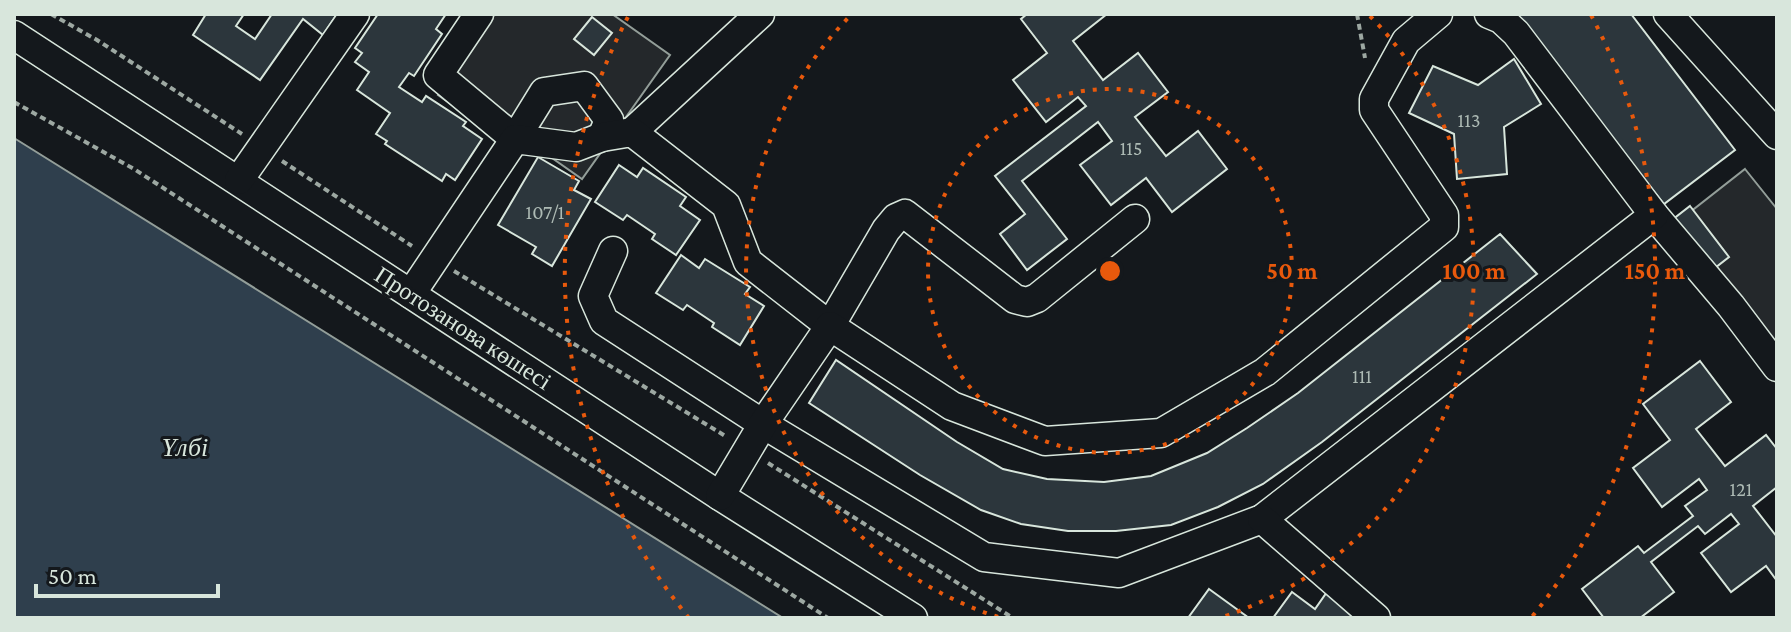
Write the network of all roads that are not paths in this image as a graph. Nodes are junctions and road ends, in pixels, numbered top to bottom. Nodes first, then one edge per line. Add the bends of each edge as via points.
1 (355, 14) edge
2 (479, 14) edge
3 (760, 14) edge
4 (1438, 14) edge
5 (1489, 14) edge
6 (1668, 14) edge
7 (14, 35) edge
8 (632, 132) junction
9 (1777, 135) edge
10 (602, 137) junction
11 (515, 139) junction
12 (239, 180) junction
13 (1654, 215) junction
14 (1135, 219) dead end
15 (613, 251) dead end
16 (411, 294) junction
17 (830, 326) junction
18 (1777, 367) edge
19 (763, 424) junction
20 (720, 496) junction
21 (1262, 519) junction
22 (913, 618) edge
23 (1376, 618) edge

1 - 12 street
2 - 11 street via 438,75
3 - 8 street
4 - 17 street via 1406,41 1374,99 1374,110 1444,215 1444,227 1265,372 1161,433 1045,441 952,406
5 - 13 street via 1516,33
6 - 9 street
7 - 12 street, Протозанова көшесі
8 - 10 street
8 - 17 street via 726,205 748,262
10 - 11 street via 576,147
10 - 11 street via 609,120 584,86 544,92
11 - 16 street
12 - 16 street, Протозанова көшесі
13 - 18 street
13 - 21 street
14 - 17 street via 1027,302 1015,299 905,214 886,230
15 - 19 street via 593,296 604,321
16 - 20 street, Протозанова көшесі
17 - 19 street
19 - 20 street
19 - 21 street via 984,557 1119,573
20 - 22 street, Протозанова көшесі
21 - 23 street

